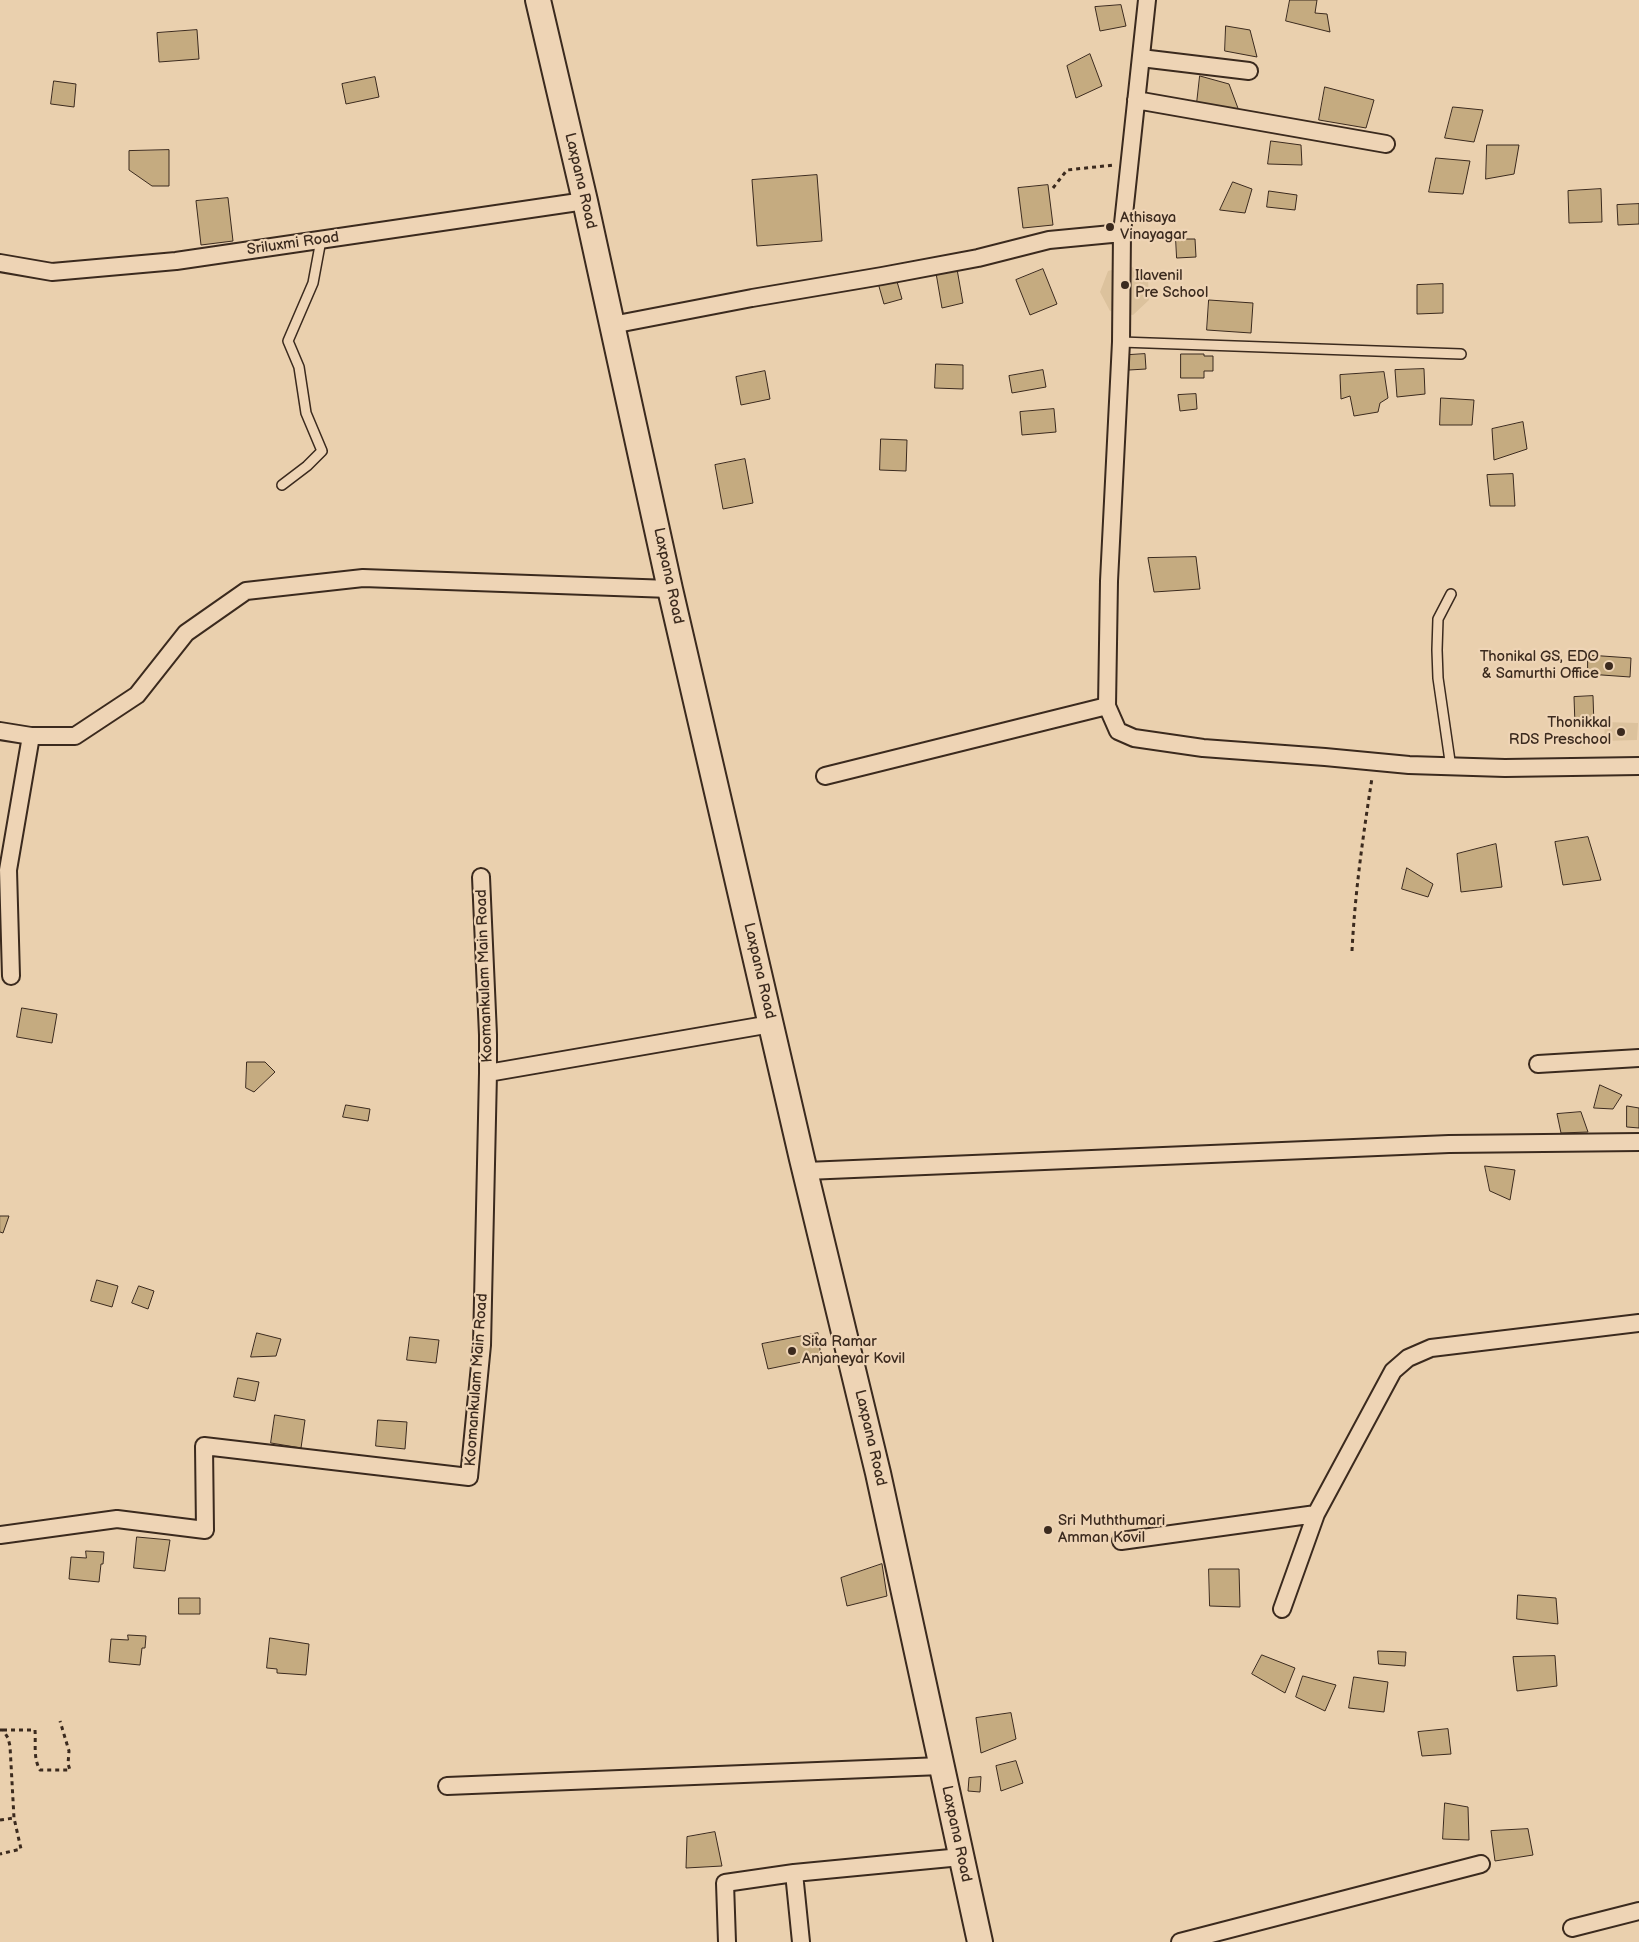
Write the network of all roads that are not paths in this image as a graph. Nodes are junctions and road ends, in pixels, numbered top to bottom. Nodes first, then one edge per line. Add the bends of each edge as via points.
1 (538, 0) edge
2 (1147, 0) edge
3 (1141, 58) junction
4 (1249, 71) dead end
5 (1136, 100) junction
6 (1386, 144) dead end
7 (585, 201) junction
8 (1122, 233) junction
9 (321, 240) junction
10 (0, 263) edge
11 (612, 325) junction
12 (1121, 342) junction
13 (1461, 354) dead end
14 (282, 485) dead end
15 (670, 589) junction
16 (1451, 594) dead end
17 (1107, 706) junction
18 (0, 731) edge
19 (32, 736) junction
20 (1639, 766) edge
21 (1451, 768) junction
22 (825, 776) dead end
23 (4, 870) edge
24 (481, 877) dead end
25 (11, 976) dead end
26 (771, 1024) junction
27 (1639, 1058) edge
28 (1538, 1064) dead end
29 (488, 1073) junction
30 (1639, 1142) edge
31 (806, 1171) junction
32 (1639, 1323) edge
33 (1316, 1514) junction
34 (0, 1535) edge
35 (1121, 1540) dead end
36 (1282, 1609) dead end
37 (941, 1766) junction
38 (447, 1786) dead end
39 (961, 1857) junction
40 (1481, 1864) dead end
41 (794, 1873) junction
42 (1639, 1911) edge
43 (1572, 1928) dead end
44 (727, 1942) edge
45 (801, 1942) edge
46 (980, 1942) edge
47 (1180, 1942) edge

1 - 7 street, Laxpana Road
2 - 3 street
3 - 4 street
3 - 5 street
5 - 6 street
5 - 8 street
7 - 9 street, Sriluxmi Road
7 - 11 street, Laxpana Road
8 - 11 street via 1049,240 949,263
8 - 12 street
9 - 10 street, Sriluxmi Road via 176,261 52,272
9 - 14 lane via 313,283 288,341 299,368 306,413 322,451
11 - 15 street, Laxpana Road
12 - 13 lane
12 - 17 street via 1109,580
15 - 19 street via 363,578 246,591 186,633 138,695 75,736
15 - 26 street, Laxpana Road
16 - 21 lane via 1438,619 1437,650
17 - 21 street via 1118,731 1134,738 1203,748
17 - 22 street
18 - 19 street
19 - 23 street
20 - 21 street
23 - 25 street
24 - 29 street, Koomankulam Main Road
26 - 29 street
26 - 31 street, Laxpana Road
27 - 28 street
29 - 34 street, Koomankulam Main Road via 482,1345 469,1477 204,1446 205,1530 117,1520
30 - 31 street via 1449,1144
31 - 37 street, Laxpana Road via 878,1474
32 - 33 street via 1431,1348 1408,1358 1393,1371
33 - 35 street
33 - 36 street
37 - 38 street
37 - 39 street, Laxpana Road
39 - 41 street
39 - 46 street, Laxpana Road
40 - 47 street
41 - 44 street via 725,1883
41 - 45 street
42 - 43 street

